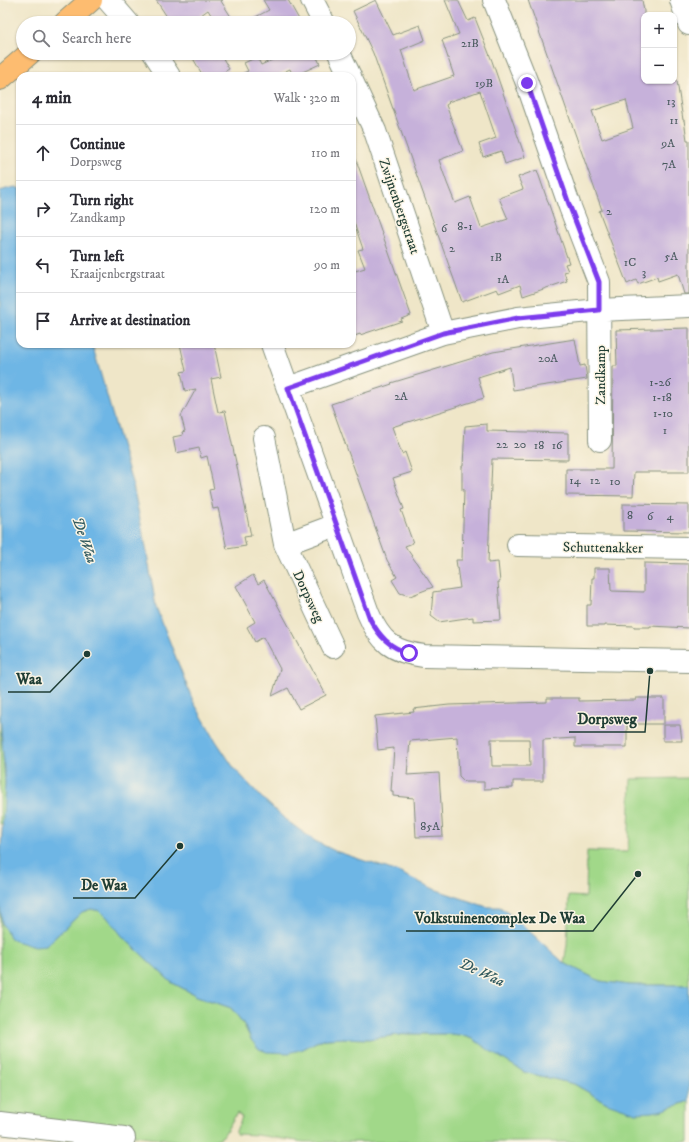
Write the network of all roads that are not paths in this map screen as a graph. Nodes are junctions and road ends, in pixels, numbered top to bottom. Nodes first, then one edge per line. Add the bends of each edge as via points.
1 (91, 0) edge
2 (108, 0) edge
3 (312, 0) edge
4 (494, 0) edge
5 (681, 0) edge
6 (73, 16) edge
7 (122, 16) edge
8 (320, 16) edge
9 (689, 24) edge
10 (22, 60) edge
11 (159, 60) edge
12 (343, 60) edge
13 (166, 72) edge
14 (348, 72) edge
15 (0, 79) edge
16 (356, 90) edge
17 (689, 306) edge
18 (599, 310) junction
19 (443, 333) junction
20 (273, 348) edge
21 (288, 388) junction
22 (264, 438) dead end
23 (600, 440) dead end
24 (336, 525) junction
25 (285, 544) junction
26 (518, 545) dead end
27 (689, 548) edge
28 (333, 647) dead end
29 (689, 661) edge
30 (0, 1123) edge
31 (124, 1138) dead end

1 - 6 main road
2 - 7 street
3 - 8 street
4 - 18 street, Zandkamp via 599,282
5 - 9 street
10 - 15 main road
11 - 13 street
12 - 14 street
16 - 19 street, Zwijnenbergstraat via 375,131
17 - 18 street
18 - 19 street via 518,318
18 - 23 street, Zandkamp
19 - 21 street
20 - 21 street
21 - 24 street
22 - 25 street, Dorpsweg
24 - 25 street
24 - 29 street via 373,624 385,641 404,652 424,656
25 - 28 street, Dorpsweg
26 - 27 street, Schuttenakker
30 - 31 street

